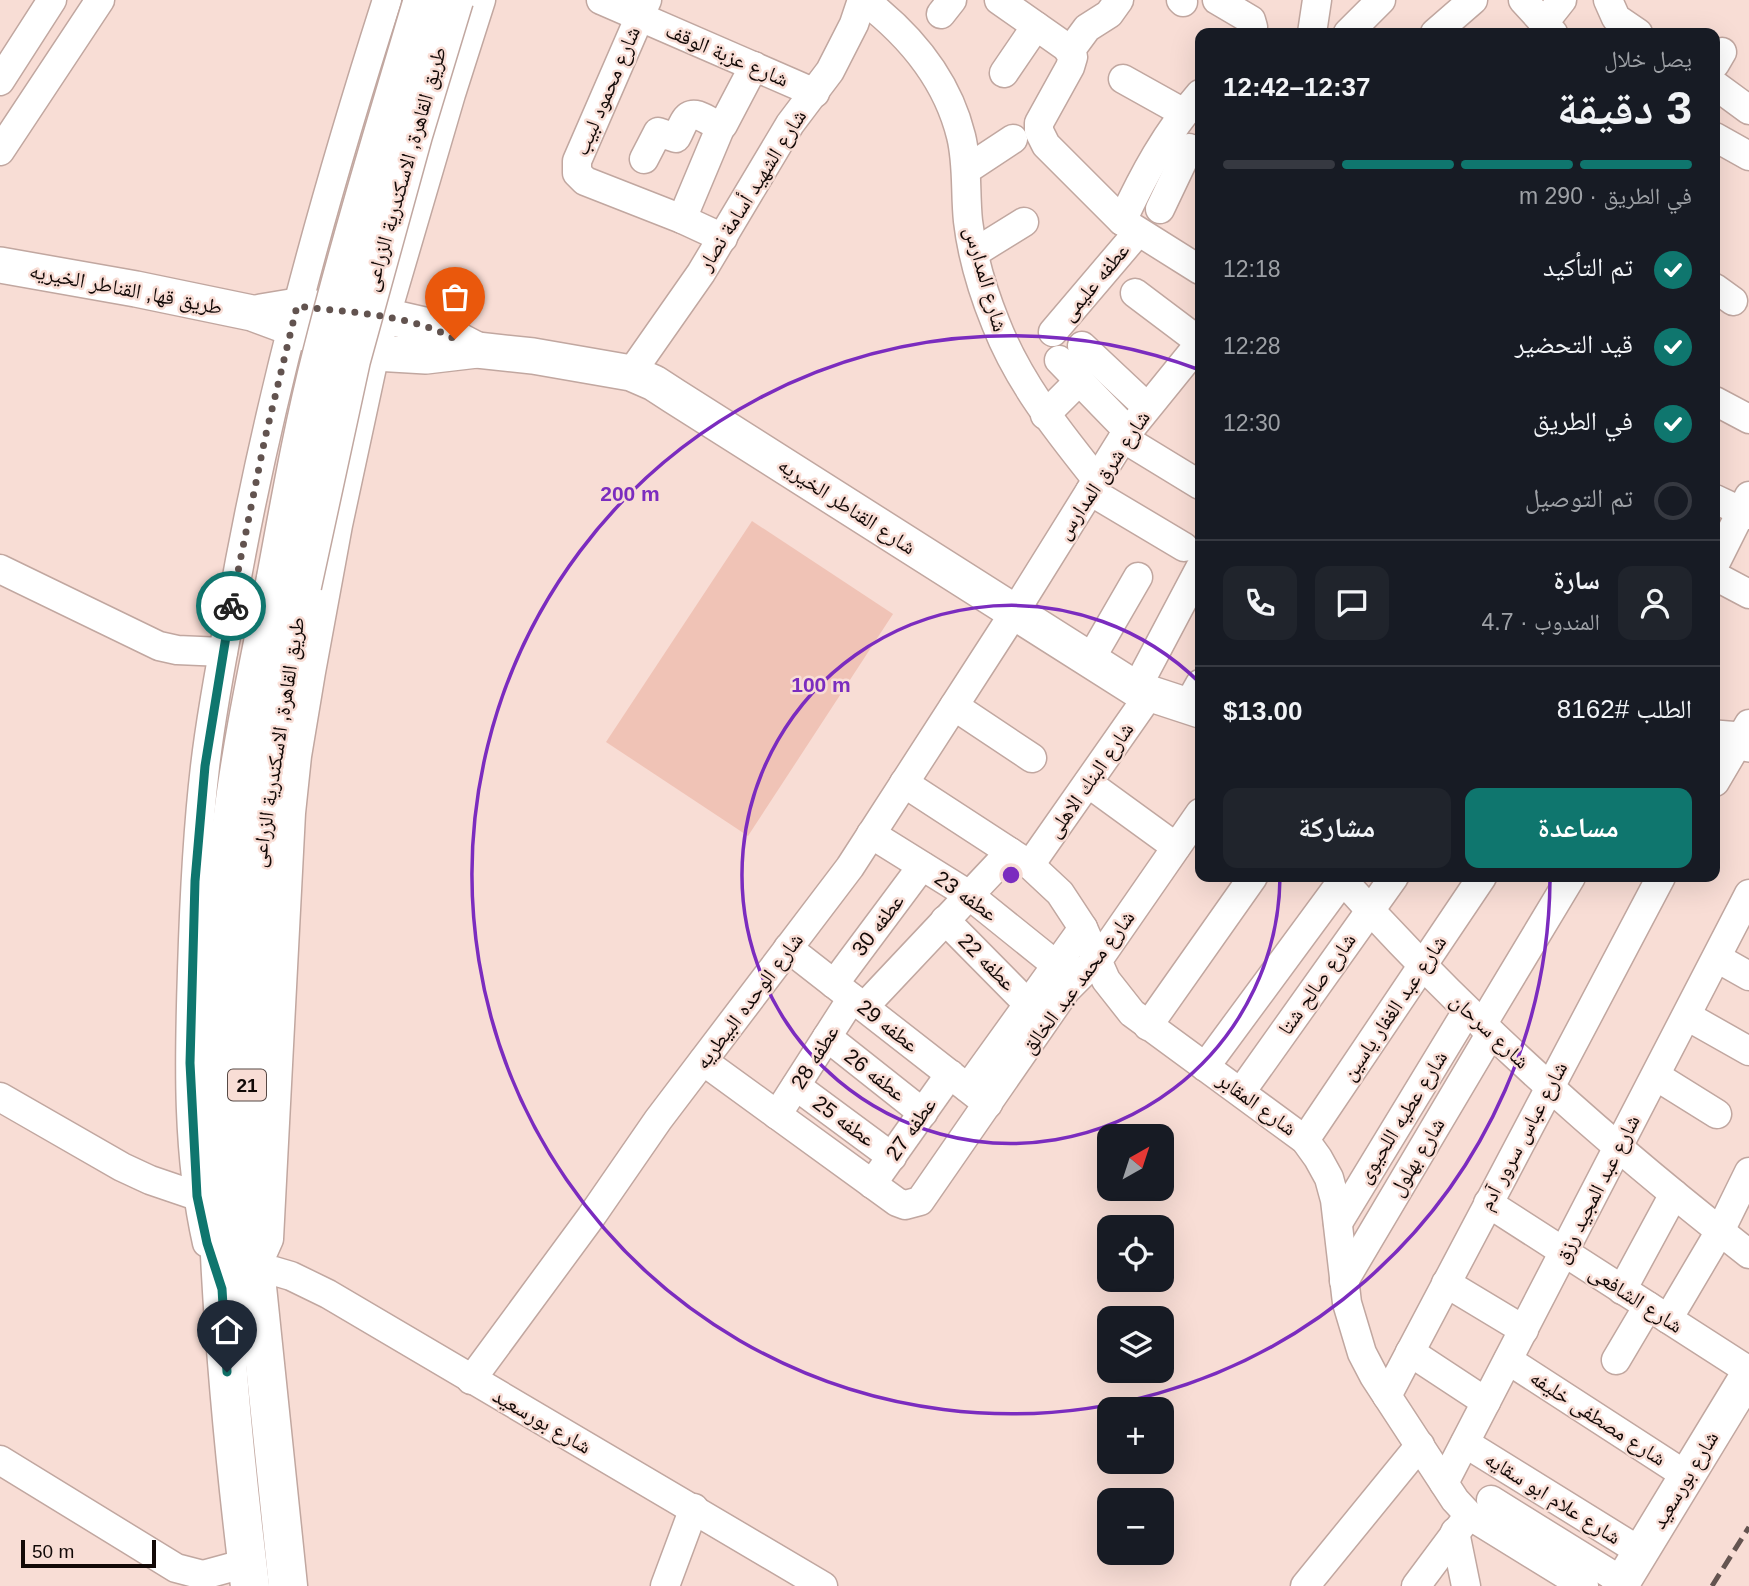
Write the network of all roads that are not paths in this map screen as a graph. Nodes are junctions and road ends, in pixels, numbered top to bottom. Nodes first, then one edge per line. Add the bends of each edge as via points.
1 (52, 0) edge
2 (100, 0) edge
3 (387, 0) edge
4 (423, 0) edge
5 (454, 0) edge
6 (481, 0) edge
7 (601, 0) edge
8 (863, 0) edge
9 (999, 0) edge
10 (1119, 0) edge
11 (1217, 0) edge
12 (1317, 0) edge
13 (1381, 0) edge
14 (1473, 0) edge
15 (1523, 0) edge
16 (1562, 0) edge
17 (1608, 0) edge
18 (643, 8) edge
19 (1037, 26) junction
20 (1252, 28) edge
21 (1313, 28) edge
22 (1353, 28) edge
23 (1441, 28) edge
24 (1548, 28) edge
25 (1631, 28) edge
26 (1070, 51) junction
27 (754, 66) junction
28 (1004, 73) dead end
29 (1123, 79) dead end
30 (0, 80) edge
31 (1720, 89) edge
32 (815, 93) junction
33 (1192, 103) edge
34 (1749, 110) edge
35 (721, 127) junction
36 (1013, 139) dead end
37 (1720, 140) edge
38 (1185, 147) edge
39 (0, 151) edge
40 (1749, 156) edge
41 (644, 159) dead end
42 (966, 170) junction
43 (1160, 209) dead end
44 (682, 219) junction
45 (1024, 222) dead end
46 (1130, 227) junction
47 (723, 238) junction
48 (974, 253) junction
49 (0, 265) edge
50 (1195, 267) edge
51 (1135, 293) dead end
52 (252, 313) joint
53 (385, 316) junction
54 (295, 317) junction
55 (1053, 332) dead end
56 (1195, 339) edge
57 (1195, 349) edge
58 (477, 350) junction
59 (375, 353) junction
60 (631, 373) junction
61 (1080, 380) junction
62 (1720, 404) edge
63 (1147, 407) junction
64 (1045, 415) junction
65 (1749, 419) edge
66 (1125, 435) junction
67 (1195, 482) edge
68 (1094, 485) junction
69 (1720, 500) edge
70 (1746, 508) edge
71 (1720, 555) edge
72 (1192, 557) edge
73 (0, 569) edge
74 (1138, 577) dead end
75 (1720, 579) edge
76 (289, 582) junction
77 (1749, 594) edge
78 (1014, 613) junction
79 (223, 652) junction
80 (1090, 660) junction
81 (1143, 692) junction
82 (1195, 700) edge
83 (954, 706) junction
84 (1738, 737) edge
85 (1032, 758) dead end
86 (1720, 772) edge
87 (904, 783) junction
88 (1088, 783) junction
89 (1195, 820) edge
90 (871, 834) junction
91 (1176, 847) junction
92 (1020, 858) junction
93 (922, 866) junction
94 (1249, 882) edge
95 (1339, 882) edge
96 (1346, 882) edge
97 (1390, 882) edge
98 (1479, 882) edge
99 (1567, 882) edge
100 (1658, 882) edge
101 (1749, 894) edge
102 (969, 895) junction
103 (1370, 910) junction
104 (945, 920) junction
105 (1083, 928) junction
106 (788, 948) junction
107 (1717, 958) junction
108 (1096, 961) junction
109 (1056, 965) junction
110 (1423, 965) junction
111 (1749, 976) edge
112 (850, 996) junction
113 (1028, 1004) junction
114 (1687, 1016) junction
115 (1480, 1023) junction
116 (1148, 1026) junction
117 (827, 1037) junction
118 (1749, 1051) edge
119 (703, 1061) junction
120 (1205, 1067) junction
121 (1656, 1076) junction
122 (796, 1086) junction
123 (1549, 1086) junction
124 (968, 1089) junction
125 (1241, 1092) junction
126 (0, 1097) edge
127 (923, 1113) junction
128 (1717, 1114) dead end
129 (777, 1115) junction
130 (1305, 1140) junction
131 (1618, 1147) junction
132 (892, 1157) junction
133 (1749, 1172) edge
134 (873, 1185) junction
135 (1674, 1194) junction
136 (197, 1196) junction
137 (1488, 1203) junction
138 (1338, 1223) junction
139 (1720, 1231) junction
140 (1564, 1252) junction
141 (1749, 1254) edge
142 (257, 1266) junction
143 (1344, 1281) junction
144 (1446, 1283) junction
145 (222, 1289) junction
146 (1622, 1290) junction
147 (1658, 1312) junction
148 (1524, 1331) junction
149 (1410, 1352) junction
150 (1508, 1360) junction
151 (1616, 1360) dead end
152 (1749, 1373) edge
153 (471, 1380) junction
154 (1387, 1396) junction
155 (1486, 1402) junction
156 (1465, 1443) junction
157 (1420, 1446) junction
158 (0, 1460) edge
159 (1687, 1476) junction
160 (1444, 1483) junction
161 (694, 1508) junction
162 (1472, 1516) junction
163 (1641, 1552) junction
164 (248, 1574) edge
165 (1621, 1584) edge
166 (288, 1586) edge
167 (665, 1586) edge
168 (822, 1586) edge
169 (1305, 1586) edge
170 (1416, 1586) edge
171 (1466, 1586) edge
172 (1584, 1586) edge

1 - 30 street
2 - 39 street
3 - 54 street via 344,134
4 - 76 highway, طريق القاهرة, الاسكندرية الزراعى / 21, bridge via 322,354 299,456
5 - 76 highway, طريق القاهرة, الاسكندرية الزراعى / 21, bridge
6 - 53 street
7 - 18 street, شارع عزبة الوقف
8 - 32 street, شارع الشهيد أسامة نصار via 843,48
8 - 42 street, شارع المدارس via 890,20 934,73 961,136
9 - 19 street
10 - 26 street via 1109,14 1087,28
11 - 20 street via 1251,20
12 - 21 street
13 - 22 street
14 - 23 street
15 - 24 street
16 - 24 street
17 - 25 street via 1616,18
18 - 27 street, شارع عزبة الوقف
18 - 44 street, شارع محمود لبيب via 577,161 577,173 585,181
19 - 26 street
19 - 28 street
26 - 46 street via 1073,62 1041,115 1039,131 1046,145
27 - 32 street, شارع عزبة الوقف
27 - 35 street
29 - 33 street
31 - 34 street
32 - 47 street, شارع الشهيد أسامة نصار via 790,124
33 - 38 street
35 - 41 street via 691,115 676,138 658,132
35 - 44 street
36 - 42 street
37 - 40 street
38 - 43 street
38 - 46 street, عطفه عليمى via 1150,163
42 - 48 street, شارع المدارس
44 - 47 street, شارع محمود لبيب
45 - 48 street
46 - 50 street
46 - 55 street, عطفه عليمى
47 - 60 street, شارع الشهيد أسامة نصار
48 - 64 street, شارع المدارس via 996,324
49 - 52 main road, طريق قها, القناطر الخيريه
51 - 56 street
52 - 54 main road, شارع القناطر الخيريه
53 - 54 main road, شارع القناطر الخيريه
53 - 58 main road, شارع القناطر الخيريه via 433,327
53 - 59 street
54 - 59 main road, شارع القناطر الخيريه via 333,343
54 - 79 street via 262,451
57 - 63 street, شارع شرق المدارس
58 - 59 main road, شارع القناطر الخيريه via 426,356
58 - 60 main road, شارع القناطر الخيريه
59 - 142 street via 297,756 269,1239
60 - 78 main road, شارع القناطر الخيريه via 654,383
61 - 63 street via 1071,353
61 - 64 street
61 - 66 street
62 - 65 street
63 - 66 street, شارع شرق المدارس
64 - 68 street, شارع المدارس
66 - 67 street
66 - 68 street, شارع شرق المدارس
68 - 72 street
68 - 78 street, شارع شرق المدارس
69 - 70 street
70 - 71 street
72 - 81 street, شارع البنك الاهلى
73 - 79 street via 159,646
74 - 80 street
75 - 77 street
76 - 142 highway, طريق القاهرة, الاسكندرية الزراعى / 21 via 252,953 248,1200
76 - 145 highway, طريق القاهرة, الاسكندرية الزراعى / 21 via 247,724 232,823 220,962 216,1106
78 - 80 main road, شارع القناطر الخيريه
78 - 83 street, شارع الوحده البيطريه
79 - 136 street via 205,766 195,881 190,1063
80 - 81 main road, شارع القناطر الخيريه
81 - 82 main road, شارع القناطر الخيريه
81 - 88 street, شارع البنك الاهلى
83 - 85 street
83 - 87 street, شارع الوحده البيطريه
84 - 86 street
87 - 90 street, شارع الوحده البيطريه
87 - 92 street, شارع المقابر
88 - 91 street
88 - 92 street, شارع البنك الاهلى
89 - 91 street, شارع محمد عبد الخالق
90 - 93 street, عطفه 23
90 - 106 street, شارع الوحده البيطريه
91 - 108 street, شارع محمد عبد الخالق
92 - 102 street, شارع البنك الاهلى
92 - 105 street, شارع المقابر via 1060,893
93 - 102 street, عطفه 23
93 - 112 street, عطفه 30
94 - 116 street
95 - 120 street
96 - 103 street, شارع سرحان
97 - 103 street, شارع صالح شتا
98 - 110 street, شارع عبد الغفار ياسين
99 - 115 street
100 - 123 street, شارع عباس سرور آدم
101 - 107 street, شارع عبد المجيد رزق
102 - 104 street, شارع البنك الاهلى
102 - 109 street, عطفه 23
103 - 110 street, شارع سرحان
103 - 125 street, شارع صالح شتا
104 - 112 street, شارع البنك الاهلى
104 - 113 street, عطفه 22
105 - 108 street, شارع المقابر
105 - 109 street
106 - 112 street, عطفه 29
106 - 119 street, شارع الوحده البيطريه
107 - 111 street
107 - 114 street, شارع عبد المجيد رزق
108 - 116 street, شارع المقابر via 1118,997
108 - 124 street, شارع محمد عبد الخالق
109 - 113 street
110 - 115 street, شارع سرحان
110 - 130 street, شارع عبد الغفار ياسين
112 - 117 street, عطفه 28
112 - 124 street, عطفه 29
113 - 124 street
114 - 118 street
114 - 121 street, شارع عبد المجيد رزق
115 - 123 street, شارع سرحان
115 - 138 street, شارع عطيه اللحيوى
115 - 143 street, شارع بهلول
116 - 120 street, شارع المقابر
117 - 122 street, عطفه 28
117 - 127 street, عطفه 26
119 - 129 street
119 - 153 street, شارع الوحده البيطريه
120 - 125 street, شارع المقابر
121 - 128 street
121 - 131 street, شارع عبد المجيد رزق
122 - 129 street, عطفه 28
122 - 132 street, عطفه 25
123 - 131 street, شارع سرحان
123 - 137 street, شارع عباس سرور آدم
124 - 127 street, عطفه 27
124 - 134 street, شارع محمد عبد الخالق via 926,1195 913,1204 897,1202
125 - 130 street, شارع المقابر
126 - 136 street via 121,1167
127 - 132 street, عطفه 27
129 - 134 street
130 - 138 street, شارع المقابر via 1329,1178
131 - 135 street, شارع سرحان
131 - 140 street, شارع عبد المجيد رزق
132 - 134 street, عطفه 27
133 - 139 street
135 - 139 street, شارع سرحان
135 - 146 street
136 - 145 street
137 - 140 street, شارع الشافعى
137 - 144 street, شارع عباس سرور آدم
138 - 143 street, شارع المقابر
139 - 141 street, شارع سرحان
139 - 147 street
140 - 146 street, شارع الشافعى
140 - 148 street, شارع عبد المجيد رزق
142 - 153 street, شارع بورسعيد via 328,1294
142 - 166 highway, طريق القاهرة, الاسكندرية الزراعى / 21
143 - 154 street, شارع المقابر via 1358,1340
144 - 148 street
144 - 149 street, شارع عباس سرور آدم
145 - 164 highway, طريق القاهرة, الاسكندرية الزراعى / 21
146 - 147 street, شارع الشافعى
147 - 151 street
147 - 152 street, شارع الشافعى
148 - 150 street, شارع عبد المجيد رزق
149 - 154 street, شارع عباس سرور آدم
149 - 155 street
150 - 155 street, شارع عبد المجيد رزق
150 - 159 street, شارع مصطفى خليفه
152 - 159 main road, شارع بورسعيد
153 - 161 street, شارع بورسعيد
154 - 157 street, شارع المقابر
155 - 156 street, شارع عبد المجيد رزق
156 - 160 street, شارع عبد المجيد رزق
156 - 163 street, شارع علام ابو سقايه
157 - 160 street, شارع المقابر
157 - 169 street
158 - 164 street via 176,1568 203,1575
159 - 163 main road, شارع بورسعيد
160 - 162 street, شارع المقابر
161 - 167 street
161 - 168 street, شارع بورسعيد
162 - 165 street
162 - 170 street
162 - 171 street
162 - 172 street, شارع المقابر
163 - 165 main road, شارع بورسعيد

